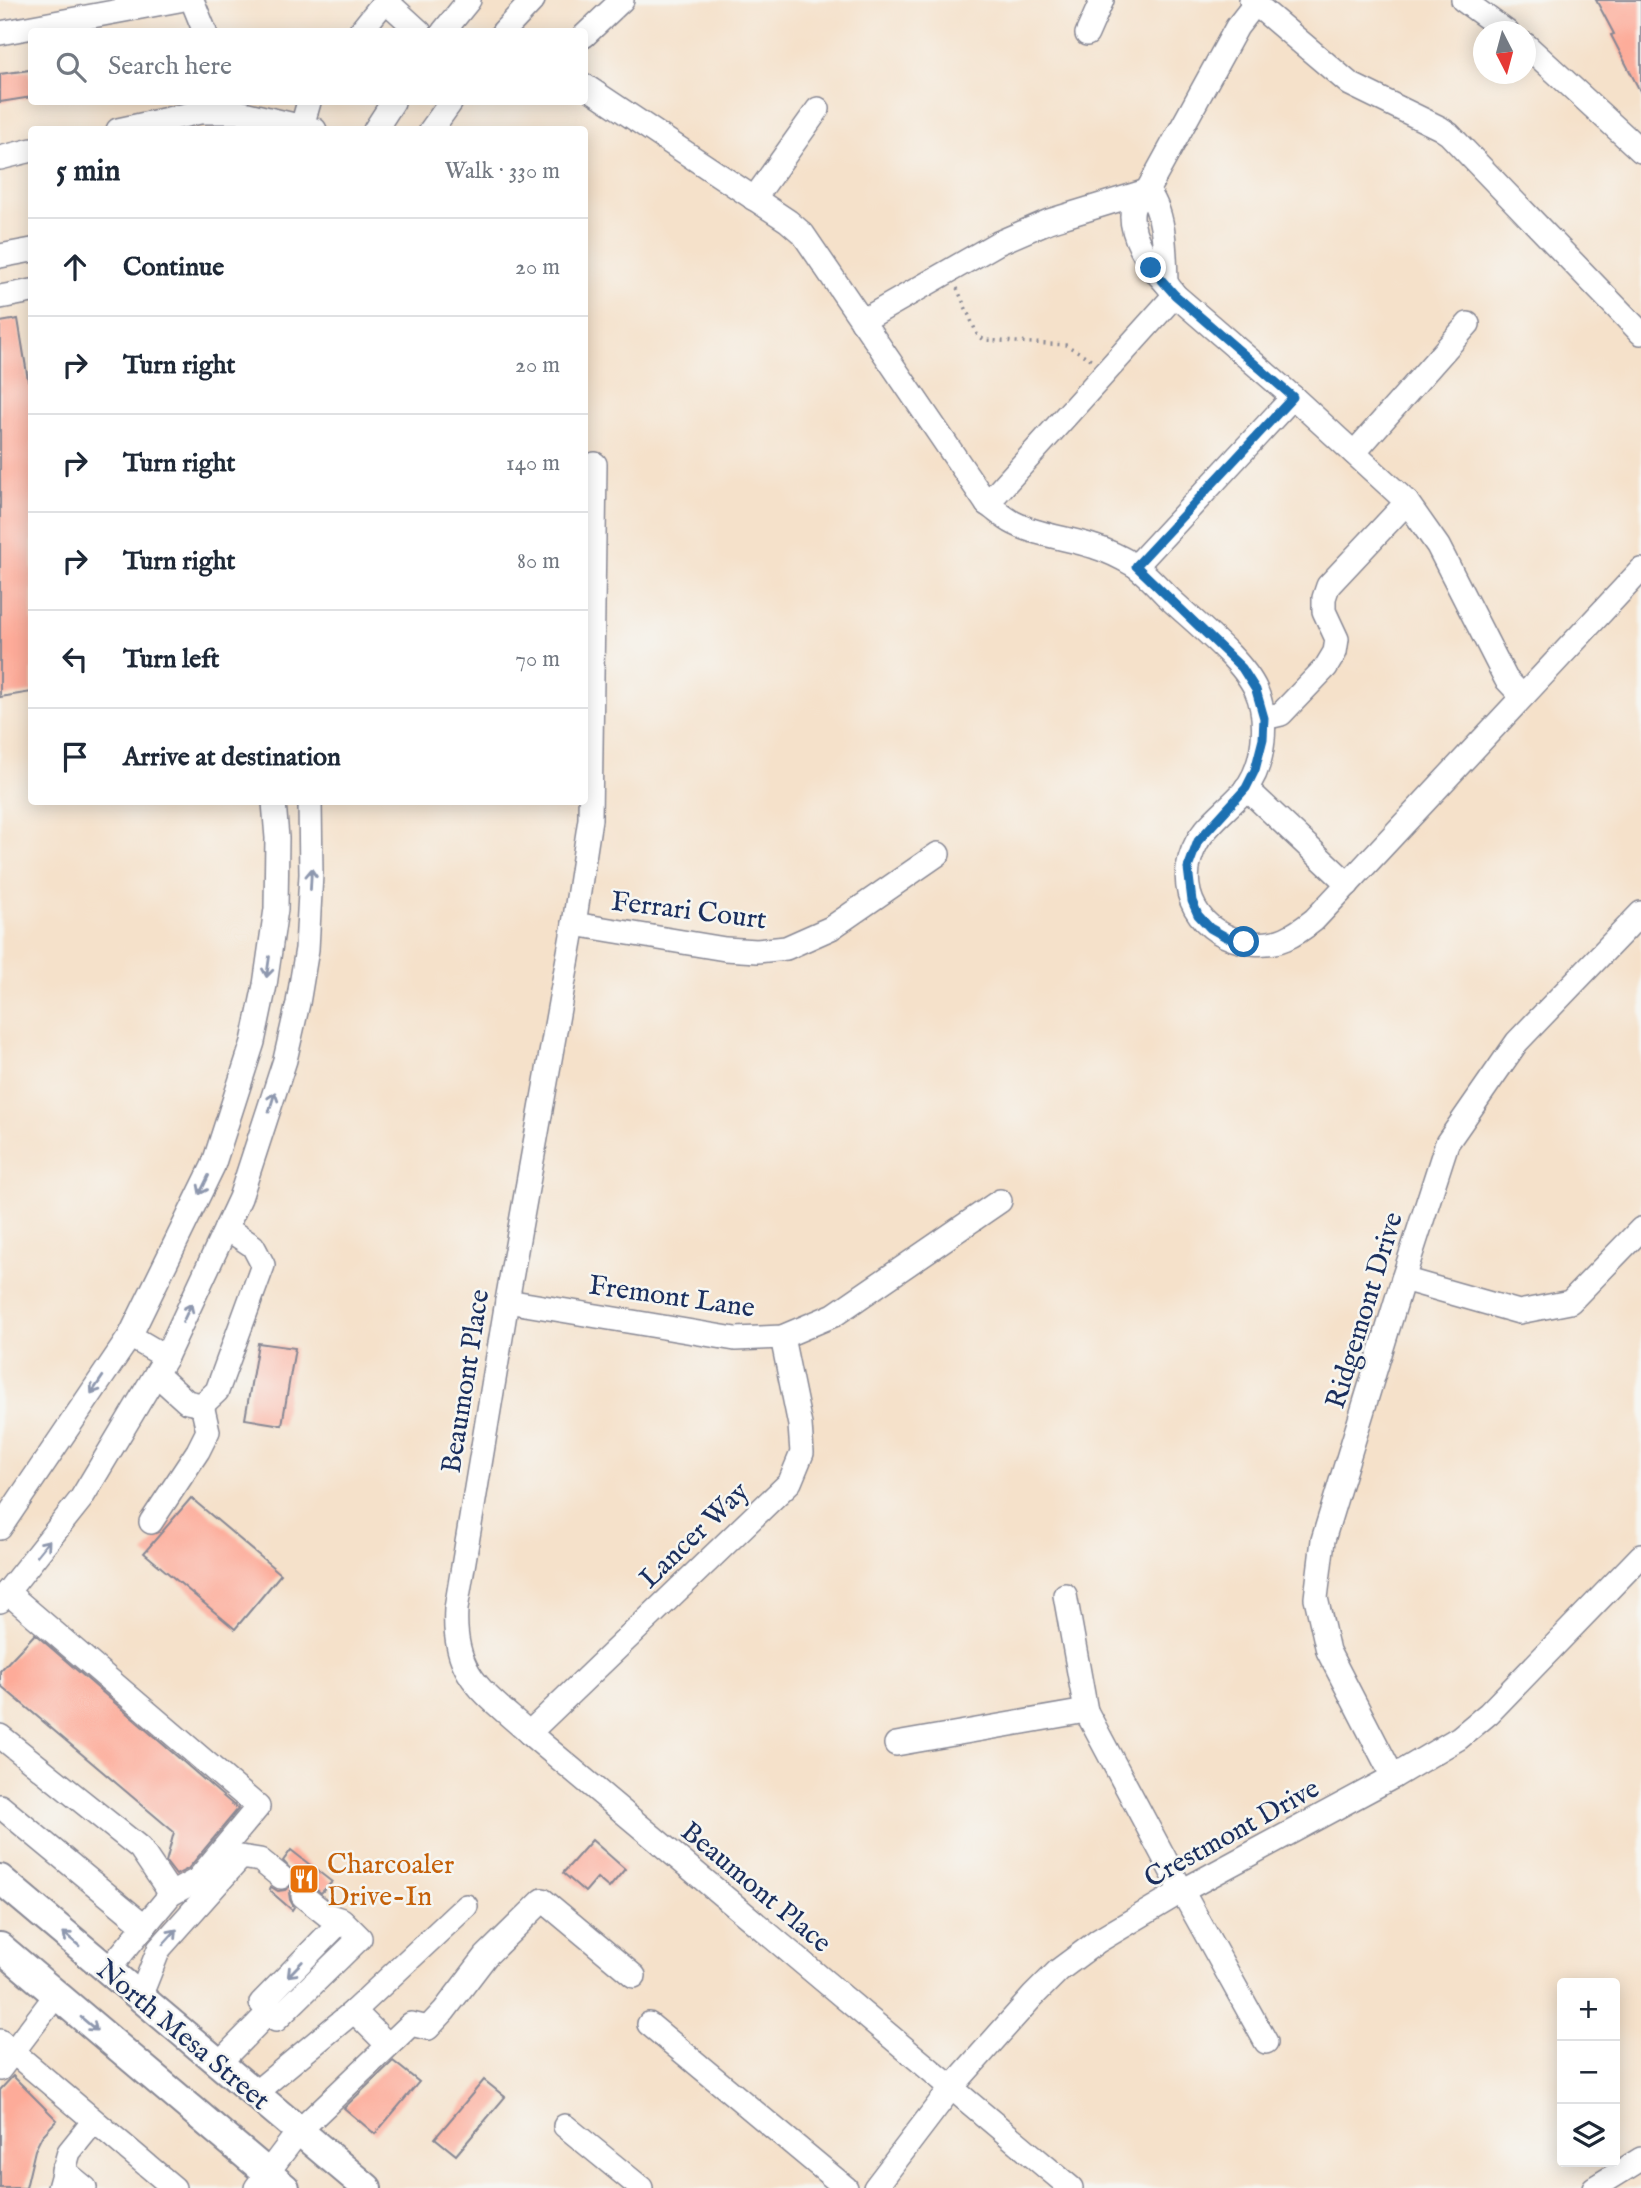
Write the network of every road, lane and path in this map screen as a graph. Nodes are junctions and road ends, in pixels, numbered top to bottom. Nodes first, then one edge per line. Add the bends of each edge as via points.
1 (179, 0) edge
2 (192, 0) edge
3 (385, 0) edge
4 (469, 0) edge
5 (533, 0) edge
6 (622, 0) edge
7 (1102, 0) edge
8 (1463, 0) edge
9 (1253, 2) edge
10 (1492, 21) edge
11 (203, 28) edge
12 (363, 28) edge
13 (416, 28) edge
14 (446, 28) edge
15 (506, 28) edge
16 (588, 32) edge
17 (0, 33) edge
18 (1087, 34) dead end
19 (1536, 55) edge
20 (588, 88) edge
21 (309, 105) edge
22 (391, 105) edge
23 (449, 105) edge
24 (217, 107) edge
25 (818, 109) dead end
26 (146, 126) edge
27 (300, 126) edge
28 (309, 126) edge
29 (378, 126) edge
30 (434, 126) edge
31 (28, 151) edge
32 (1641, 151) edge
33 (0, 158) edge
34 (1147, 191) junction
35 (754, 199) junction
36 (28, 251) edge
37 (0, 256) edge
38 (949, 271) junction
39 (1170, 289) junction
40 (28, 292) edge
41 (0, 297) edge
42 (862, 321) junction
43 (1468, 324) dead end
44 (1641, 333) edge
45 (1105, 373) junction
46 (1293, 397) junction
47 (1354, 453) junction
48 (595, 464) dead end
49 (1407, 502) junction
50 (988, 504) junction
51 (1136, 566) junction
52 (1641, 570) edge
53 (1522, 696) junction
54 (1264, 718) junction
55 (1246, 788) junction
56 (274, 805) edge
57 (310, 805) edge
58 (938, 854) dead end
59 (1348, 884) junction
60 (1641, 914) edge
61 (574, 924) junction
62 (1000, 1201) dead end
63 (226, 1228) junction
64 (1641, 1230) edge
65 (1403, 1279) junction
66 (507, 1301) junction
67 (130, 1336) junction
68 (782, 1337) junction
69 (161, 1365) junction
70 (202, 1405) junction
71 (150, 1522) dead end
72 (0, 1528) edge
73 (1641, 1556) edge
74 (1065, 1595) dead end
75 (4, 1596) edge
76 (1086, 1711) junction
77 (530, 1733) junction
78 (0, 1736) edge
79 (896, 1744) dead end
80 (1393, 1777) junction
81 (2, 1810) edge
82 (281, 1877) dead end
83 (0, 1880) edge
84 (1182, 1891) junction
85 (171, 1894) junction
86 (303, 1896) dead end
87 (466, 1906) dead end
88 (145, 1926) junction
89 (0, 1947) edge
90 (108, 1970) junction
91 (634, 1976) dead end
92 (56, 1995) junction
93 (140, 1997) junction
94 (354, 2011) junction
95 (649, 2024) dead end
96 (1266, 2042) dead end
97 (388, 2045) junction
98 (4, 2054) edge
99 (219, 2063) junction
100 (951, 2088) junction
101 (255, 2093) junction
102 (94, 2121) junction
103 (565, 2126) dead end
104 (299, 2131) junction
105 (1641, 2159) edge
106 (61, 2179) edge
107 (270, 2183) edge
108 (85, 2188) edge
109 (174, 2188) edge
110 (367, 2188) edge
111 (641, 2188) edge
112 (846, 2188) edge
113 (875, 2188) edge
114 (1071, 2188) edge
115 (1594, 2188) edge

1 - 17 street
2 - 11 street
3 - 12 street
3 - 13 street
4 - 14 street
5 - 15 street
6 - 16 street
7 - 18 street
8 - 10 street
9 - 34 street
9 - 44 street via 1350,84 1449,135
19 - 32 street
20 - 35 street
21 - 28 street
22 - 29 street
23 - 30 street
24 - 26 street
24 - 27 street
25 - 35 street
31 - 33 street
34 - 38 street via 1049,221
34 - 39 street via 1133,206 1132,222 1151,268
35 - 42 street via 803,234
36 - 37 street
38 - 42 street
38 - 45 path via 977,334 984,340 1066,345
39 - 45 street
39 - 46 street
40 - 41 street
42 - 50 street
43 - 47 street
45 - 50 street
46 - 47 street
46 - 51 street
47 - 49 street
48 - 61 street, Beaumont Place via 590,819
49 - 53 street via 1438,546 1506,679
49 - 54 street via 1328,586 1324,611 1337,639 1326,667 1280,714
50 - 51 street via 1014,523 1096,547
51 - 54 street via 1242,668 1256,690
52 - 53 street
53 - 59 street
54 - 55 street via 1258,760
55 - 59 street
55 - 59 street via 1198,841 1188,868 1192,901 1210,928 1244,942 1277,943 1314,920
56 -> 67 street via 276,909 253,1042 214,1166
63 -> 57 street via 263,1132 298,1003 307,949
58 - 61 street, Ferrari Court via 831,929 786,948 726,949
60 - 65 street, Ridgemont Drive via 1517,1042 1447,1143
61 - 66 street, Beaumont Place
62 - 68 street, Fremont Lane via 834,1315
69 -> 63 street
63 - 70 street via 254,1246 263,1265 217,1391
64 - 65 street via 1570,1302 1520,1312
65 - 80 street, Ridgemont Drive via 1323,1539 1316,1598 1328,1651
66 - 68 street, Fremont Lane via 735,1339
66 - 77 street, Beaumont Place via 455,1631 458,1653 479,1688
67 - 69 street
67 -> 72 street
68 - 77 street, Lancer Way via 802,1453 790,1482
69 - 70 street via 187,1402
75 -> 69 street via 81,1499
70 - 71 street via 208,1431
73 - 80 street, Crestmont Drive via 1489,1713 1459,1738
74 - 76 street
75 - 85 street via 258,1807 197,1880
76 - 79 street
76 - 84 street
77 - 100 street, Beaumont Place
78 - 85 street via 140,1848
80 - 84 street, Crestmont Drive
81 - 88 street
93 -> 82 street via 159,1949 241,1857 260,1860
90 -> 83 main road, North Mesa Street
84 - 96 street
84 - 100 street, Crestmont Drive via 1059,1970
85 - 88 street
86 - 99 street via 327,1915 342,1920 261,2003 269,2012
87 - 94 street
88 - 90 street
89 - 92 main road, North Mesa Street
90 - 93 main road, North Mesa Street
91 - 97 street via 543,1900 486,1956 428,2028 411,2024
92 - 98 street
92 -> 107 main road, North Mesa Street
93 - 99 main road, North Mesa Street
94 - 97 street
94 - 101 street
95 - 112 street
97 - 104 street
98 - 102 street
99 - 101 main road, North Mesa Street
100 - 113 street, Crestmont Drive
100 - 114 street, Beaumont Place
101 - 104 main road, North Mesa Street
102 - 106 street via 69,2152
102 - 109 street
103 - 111 street
104 - 107 street
104 - 110 main road, North Mesa Street
105 - 115 street
106 - 108 street

